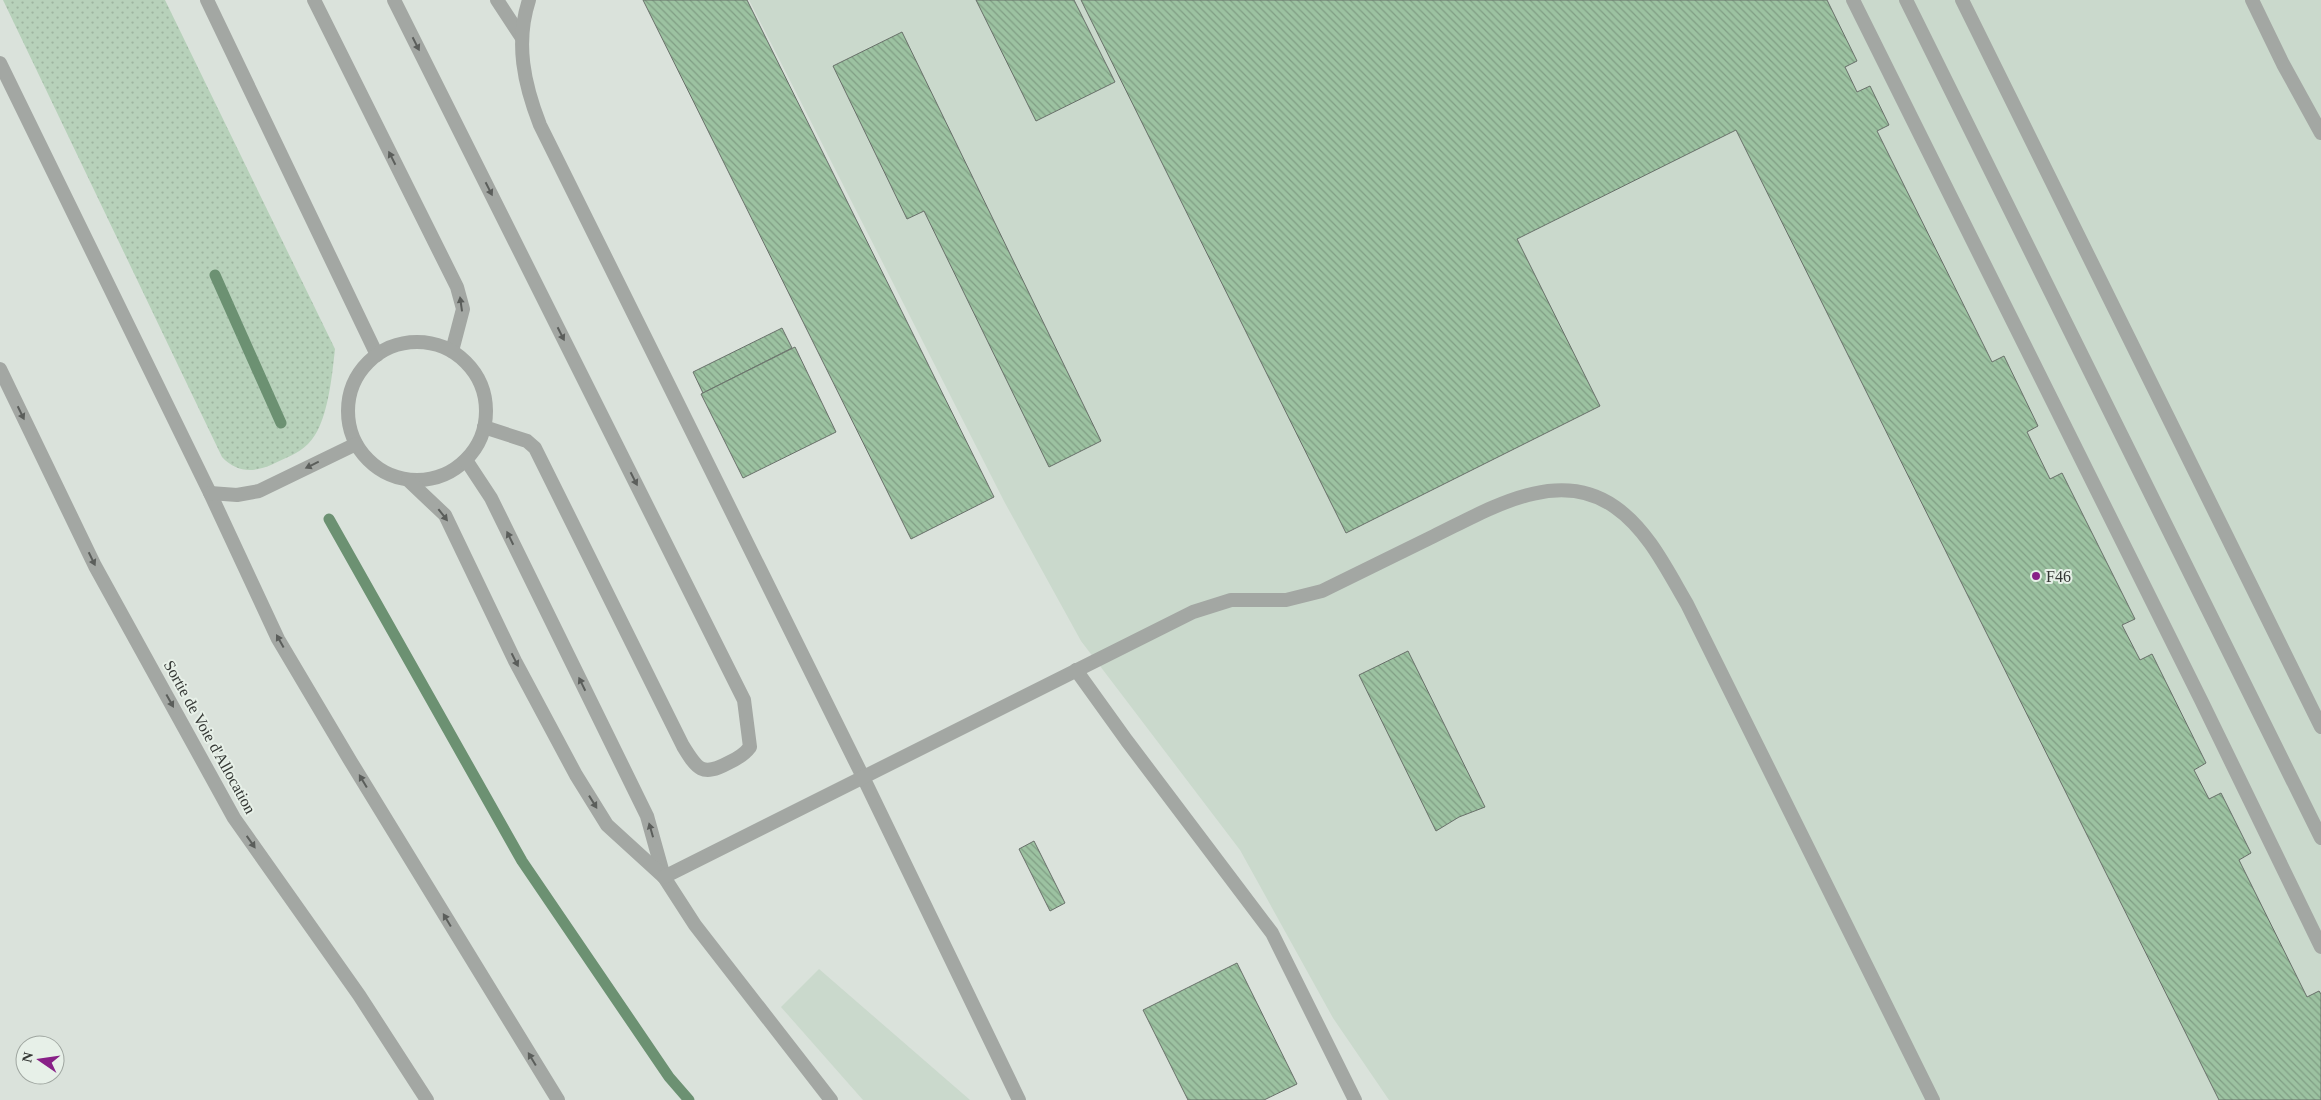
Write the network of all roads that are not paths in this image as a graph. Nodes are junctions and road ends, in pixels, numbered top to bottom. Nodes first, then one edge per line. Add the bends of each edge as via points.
1 (207, 0) edge
2 (314, 0) edge
3 (394, 0) edge
4 (497, 0) edge
5 (529, 0) edge
6 (1853, 0) edge
7 (1906, 0) edge
8 (1962, 0) edge
9 (2252, 0) edge
10 (522, 38) junction
11 (0, 64) edge
12 (2321, 133) edge
13 (452, 352) junction
14 (377, 355) junction
15 (0, 369) edge
16 (484, 427) junction
17 (356, 444) junction
18 (466, 460) junction
19 (408, 480) junction
20 (210, 493) junction
21 (1076, 670) junction
22 (2321, 727) edge
23 (863, 777) junction
24 (2321, 838) edge
25 (664, 877) junction
26 (2321, 947) edge
27 (427, 1100) edge
28 (558, 1100) edge
29 (831, 1100) edge
30 (1019, 1100) edge
31 (1355, 1100) edge
32 (1934, 1100) edge

1 - 14 lane
13 -> 2 lane via 463,309 457,287
3 -> 16 lane via 744,700 750,747 744,755 714,770 705,771 694,764 535,448 527,441
4 - 10 lane
5 - 10 lane
6 - 26 lane via 2202,700
7 - 24 lane
8 - 22 lane
9 - 12 lane
10 - 23 lane via 521,61 526,87 540,125
11 - 20 lane
13 - 14 lane via 433,344 414,342 395,346
13 - 16 lane via 477,376 486,409
14 - 17 lane via 363,368 353,386 348,405 349,425
15 -> 27 lane, Sortie de Voie d'Allocation via 95,566 234,818 359,995
16 - 18 lane via 478,444
17 - 19 lane via 375,466 387,474
17 -> 20 lane via 259,491 237,495
18 - 19 lane via 451,472 431,480
25 -> 18 lane via 647,816 491,498
19 -> 25 lane via 444,515 576,775 607,825
28 -> 20 lane via 278,639
21 - 23 lane
21 - 31 lane via 1272,933
21 - 32 lane via 1212,606 1231,600 1286,600 1322,591 1508,500 1529,494 1567,491 1602,499 1615,506 1645,535 1687,604
23 - 25 lane
23 - 30 lane
25 - 29 lane via 695,925

